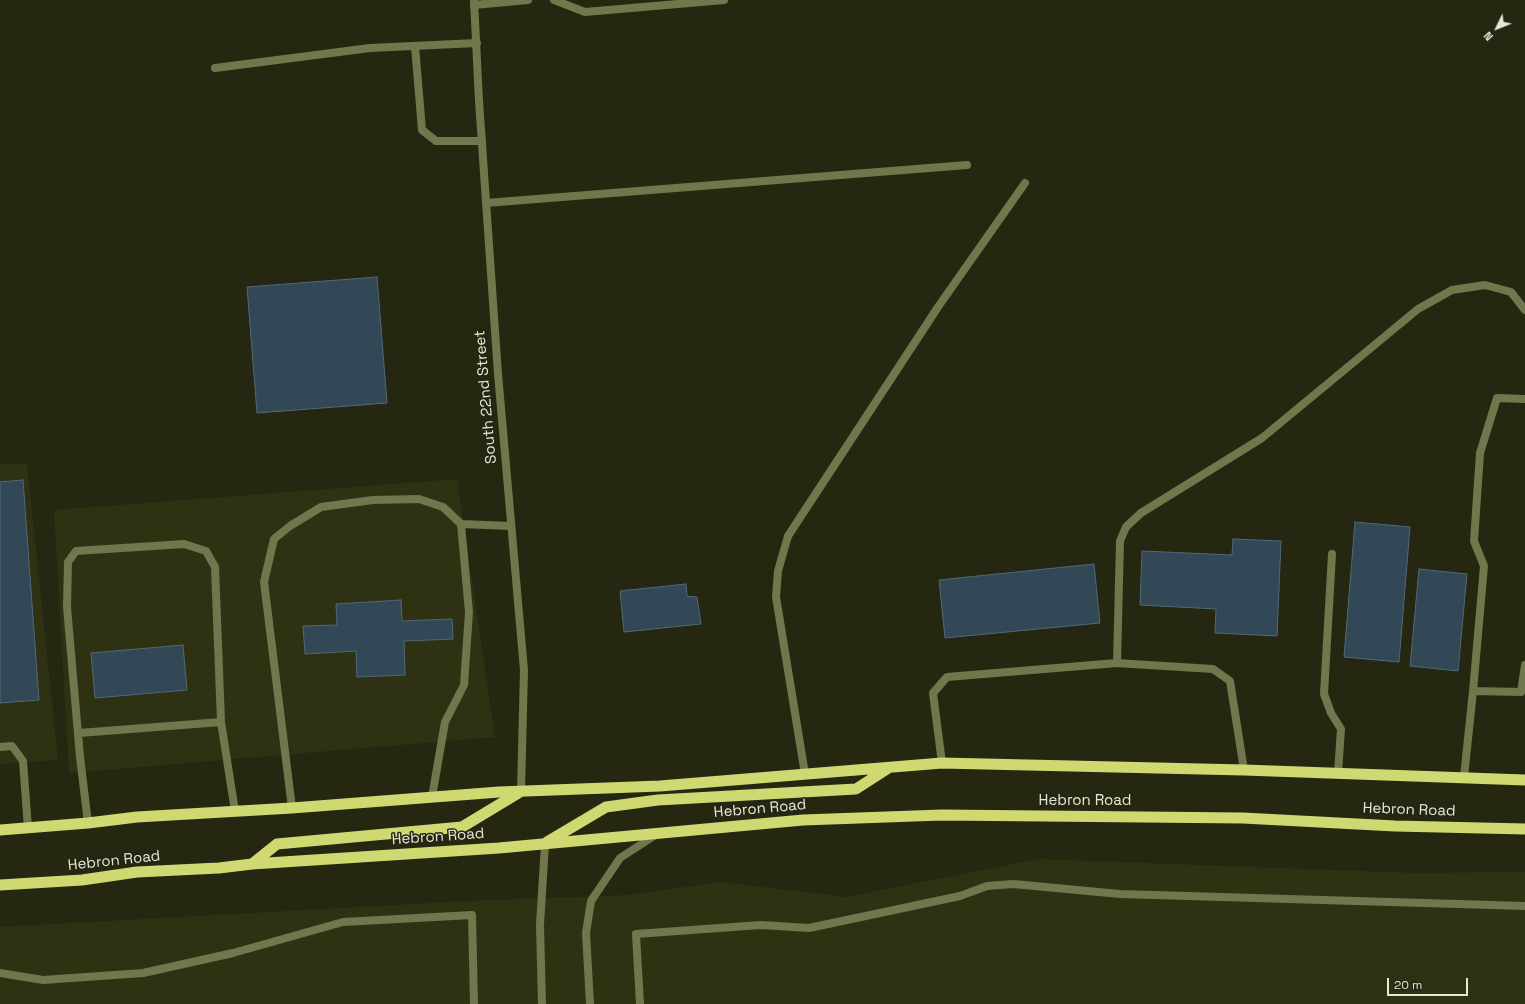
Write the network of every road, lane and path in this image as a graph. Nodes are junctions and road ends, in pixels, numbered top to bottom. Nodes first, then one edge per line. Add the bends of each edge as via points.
1 (528, 0) edge
2 (554, 0) edge
3 (724, 0) edge
4 (474, 2) edge
5 (477, 43) junction
6 (415, 46) junction
7 (215, 68) dead end
8 (482, 141) junction
9 (968, 165) dead end
10 (1025, 183) dead end
11 (486, 203) junction
12 (1525, 310) edge
13 (1525, 399) edge
14 (461, 524) junction
15 (511, 526) junction
16 (1332, 554) dead end
17 (1117, 663) junction
18 (1525, 665) edge
19 (1473, 691) junction
20 (221, 722) junction
21 (79, 733) junction
22 (0, 747) edge
23 (942, 763) junction
24 (890, 768) junction
25 (1244, 770) junction
26 (1338, 773) junction
27 (805, 774) junction
28 (1464, 777) junction
29 (1525, 780) edge
30 (521, 791) junction
31 (432, 797) junction
32 (292, 808) junction
33 (235, 812) junction
34 (88, 823) junction
35 (28, 828) junction
36 (1525, 829) edge
37 (0, 830) edge
38 (659, 833) junction
39 (545, 844) junction
40 (252, 864) junction
41 (0, 885) edge
42 (1525, 906) edge
43 (0, 973) edge
44 (474, 1004) edge
45 (542, 1004) edge
46 (590, 1004) edge
47 (640, 1004) edge

1 - 4 street
2 - 3 street via 585,12
4 - 5 street, South 22nd Street
5 - 6 street
5 - 8 street, South 22nd Street
6 - 7 street via 370,48
6 - 8 street via 422,130 436,141
8 - 11 street, South 22nd Street
9 - 11 street
10 - 27 street via 938,307 788,536 778,572 776,597
11 - 15 street, South 22nd Street
12 - 17 street via 1511,292 1485,285 1452,290 1418,309 1262,438 1141,513 1126,527 1120,541
13 - 19 street via 1497,398 1480,453 1474,542 1484,566
14 - 15 street
14 - 31 street via 469,612 464,685 445,722
14 - 32 street via 443,506 419,499 374,500 321,507 274,539 264,582
15 - 30 street, South 22nd Street via 524,670
16 - 26 street via 1324,694 1331,713 1341,729
17 - 23 street via 947,678 933,693
17 - 25 street via 1213,669 1230,681
18 - 19 street via 1521,692
19 - 28 street
20 - 21 street
20 - 21 street via 215,567 206,551 184,544 76,552 68,562 67,607
20 - 33 street
21 - 34 street
22 - 35 street via 12,746 23,761
23 - 24 highway, Hebron Road
23 - 25 highway, Hebron Road
24 - 27 highway, Hebron Road
24 - 39 highway via 856,789 658,800 606,807
25 - 26 highway, Hebron Road
26 - 28 highway, Hebron Road
27 - 30 highway, Hebron Road via 660,786
28 - 29 highway, Hebron Road
30 - 31 highway, Hebron Road
30 - 40 highway via 462,827 277,844
31 - 32 highway, Hebron Road
32 - 33 highway, Hebron Road
33 - 34 highway, Hebron Road via 137,817
34 - 35 highway, Hebron Road
35 - 37 highway, Hebron Road
36 - 38 highway, Hebron Road via 1395,826 1244,818 942,815 802,820
38 - 39 highway, Hebron Road
38 - 46 street via 620,858 590,901 586,933
39 - 40 highway, Hebron Road
39 - 45 street via 540,925
40 - 41 highway, Hebron Road
42 - 47 street via 1120,894 1013,884 987,886 960,896 809,928 761,925 636,934
43 - 44 street via 43,980 143,973 233,953 343,922 472,915

